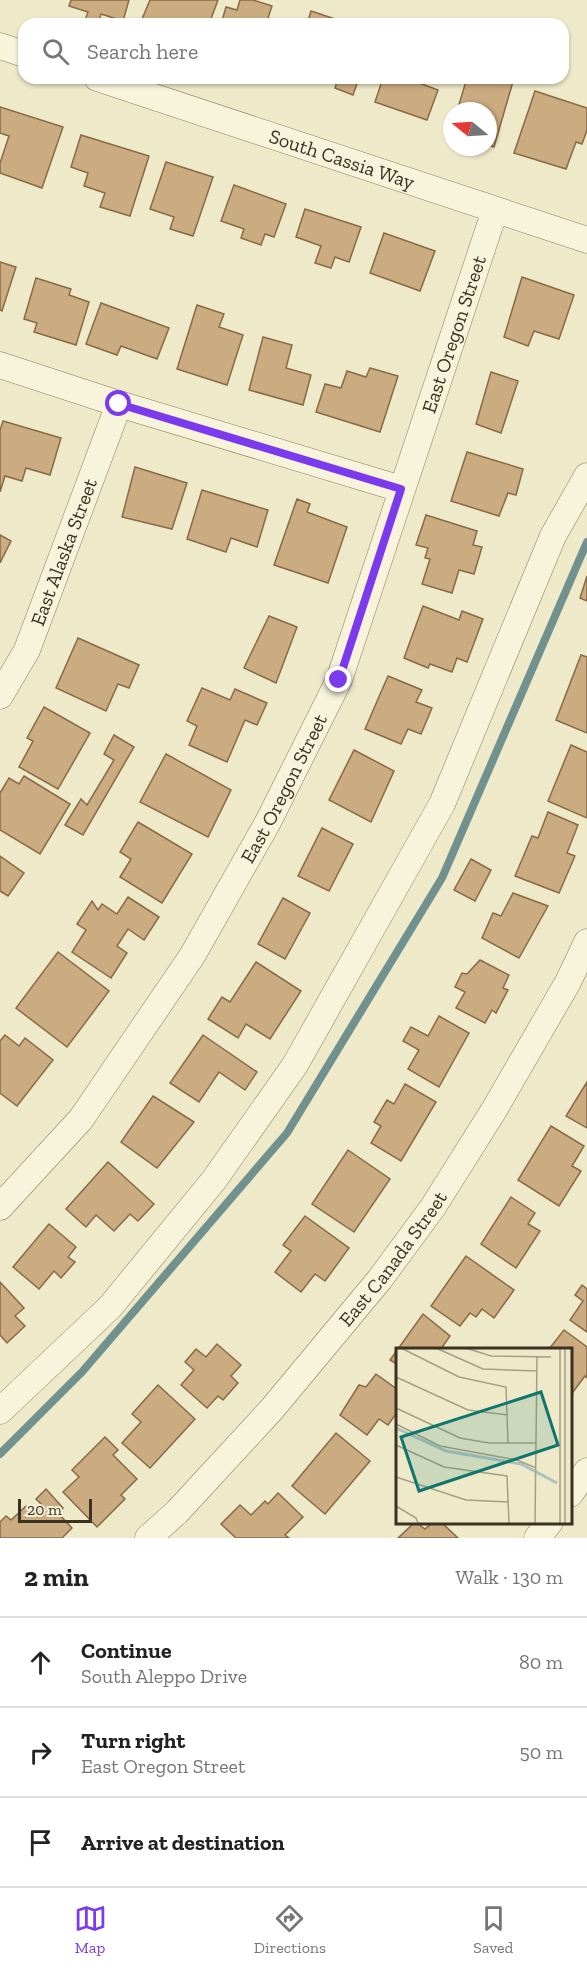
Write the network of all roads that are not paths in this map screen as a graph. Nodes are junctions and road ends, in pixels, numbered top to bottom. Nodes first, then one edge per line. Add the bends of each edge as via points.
1 (0, 46) edge
2 (18, 52) edge
3 (115, 84) edge
4 (495, 210) junction
5 (587, 240) edge
6 (0, 365) edge
7 (119, 404) junction
8 (587, 476) edge
9 (401, 489) junction
10 (0, 696) edge
11 (587, 942) edge
12 (0, 1207) edge
13 (0, 1410) edge
14 (587, 1471) edge
15 (572, 1491) edge
16 (548, 1523) edge
17 (148, 1538) edge
18 (537, 1538) edge

1 - 2 street
3 - 4 street, South Cassia Way
4 - 5 street, South Cassia Way
4 - 9 street, East Oregon Street
6 - 7 street
7 - 9 street
7 - 10 street, East Alaska Street via 27,650
8 - 13 street via 553,536 442,804 295,1065 214,1180 110,1308
9 - 12 street, East Oregon Street via 339,680 268,822 192,956 81,1119
11 - 17 street, East Canada Street via 568,982 433,1207 380,1279 272,1409
14 - 15 street
16 - 18 street

